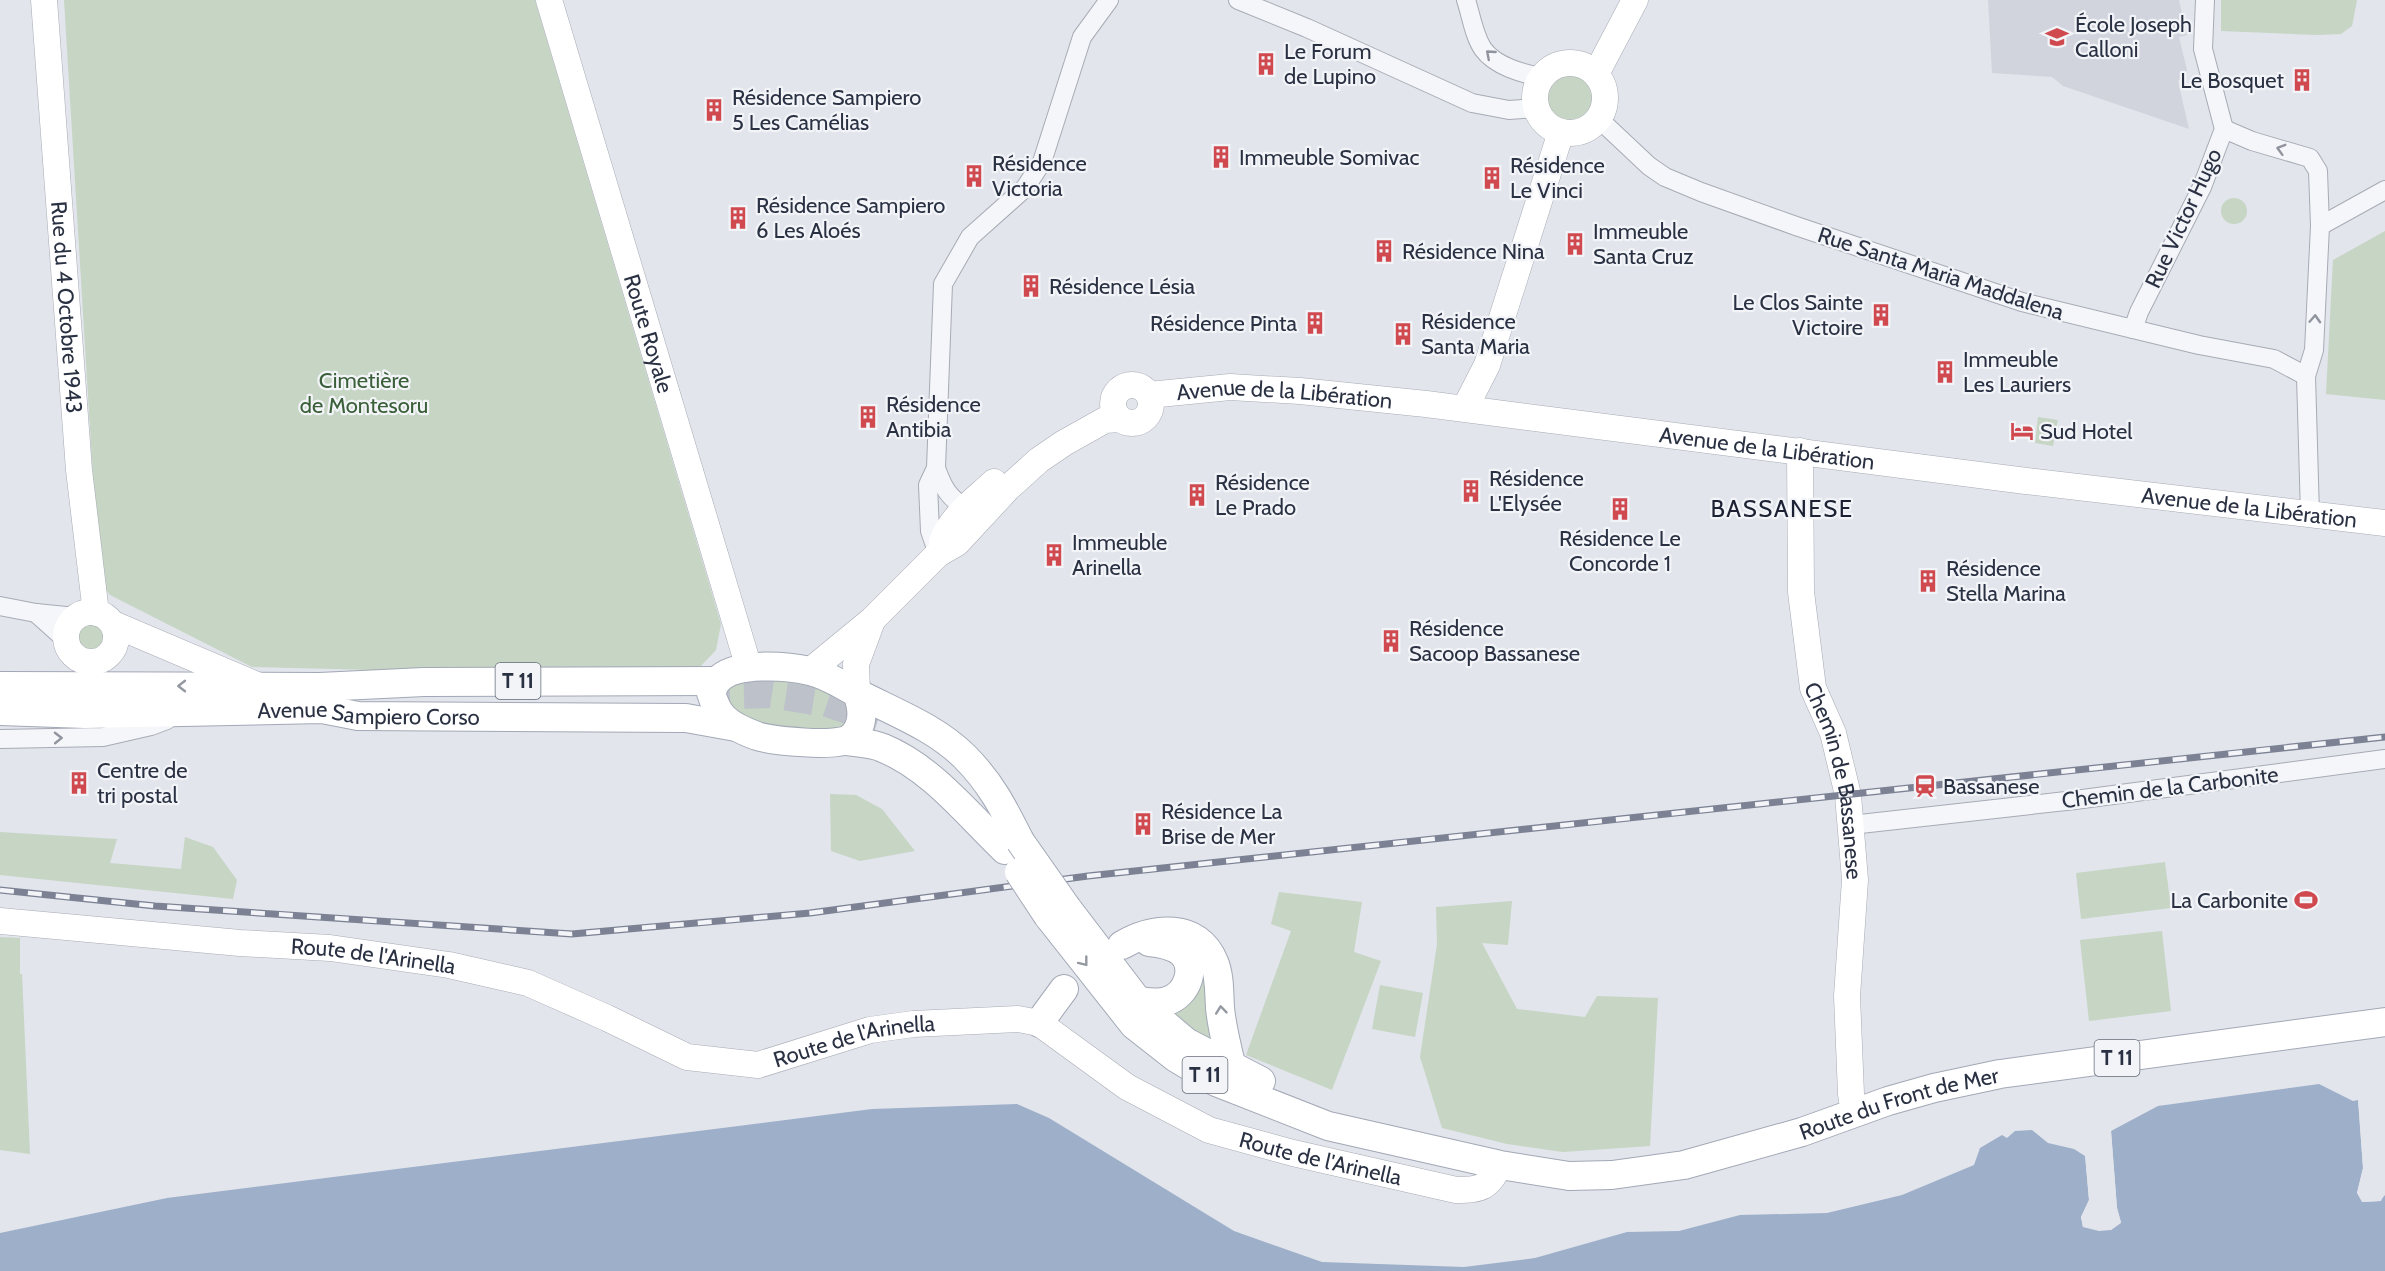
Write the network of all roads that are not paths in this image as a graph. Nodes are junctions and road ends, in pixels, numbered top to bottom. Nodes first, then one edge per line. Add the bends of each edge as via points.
1 (44, 0) edge
2 (549, 0) edge
3 (1109, 0) edge
4 (1238, 0) edge
5 (1466, 0) edge
6 (1635, 0) edge
7 (2205, 0) edge
8 (1596, 74) junction
9 (1542, 76) junction
10 (1536, 108) junction
11 (1599, 119) junction
12 (2224, 129) junction
13 (1561, 132) junction
14 (2385, 189) edge
15 (2320, 226) junction
16 (2133, 329) junction
17 (1487, 365) junction
18 (2306, 376) junction
19 (1465, 408) junction
20 (1117, 411) junction
21 (1499, 413) junction
22 (1800, 451) junction
23 (936, 468) junction
24 (957, 501) junction
25 (929, 504) junction
26 (2310, 515) junction
27 (2385, 523) edge
28 (938, 554) junction
29 (0, 606) edge
30 (872, 620) junction
31 (84, 640) junction
32 (749, 668) junction
33 (810, 671) junction
34 (0, 686) edge
35 (261, 686) junction
36 (857, 693) junction
37 (707, 694) junction
38 (321, 698) junction
39 (0, 711) edge
40 (186, 712) junction
41 (876, 725) tunnel mouth
42 (736, 726) junction
43 (0, 739) edge
44 (846, 741) junction
45 (2385, 759) edge
46 (1850, 818) junction
47 (1012, 846) junction
48 (1058, 912) junction
49 (0, 921) edge
50 (1064, 989) dead end
51 (1138, 1001) junction
52 (2385, 1022) edge
53 (1040, 1023) junction
54 (1232, 1068) junction
55 (1854, 1113) junction
56 (1417, 1148) junction
57 (1500, 1165) junction

1 - 31 main road, Rue du 4 Octobre 1943 via 79,470
2 - 32 main road, Route Royale
3 - 23 street via 1082,37 1042,162 1025,188 970,237 943,284
4 - 10 street via 1472,103 1509,110
9 -> 5 street via 1524,74 1490,56 1483,49
6 - 8 main road
7 - 12 street, Rue Victor Hugo via 2203,50
8 - 9 main road via 1588,67 1569,62
8 - 11 main road via 1606,96
9 - 10 main road via 1537,86
10 - 13 main road via 1550,127
11 - 13 main road via 1582,132
11 - 16 street, Rue Santa Maria Maddalena via 1649,166 1701,192 2016,300
15 -> 12 street via 2318,171 2310,158
12 - 16 street, Rue Victor Hugo via 2202,187
13 - 17 main road
14 - 15 street
18 -> 15 street via 2314,350
16 - 18 street, Rue Santa Maria Maddalena via 2274,359
17 - 19 main road
17 - 21 main road
18 - 26 street
19 - 20 main road, Avenue de la Libération via 1230,387 1149,395 1140,387 1128,386 1118,393
19 - 21 main road, Avenue de la Libération
20 - 24 main road via 1045,437
20 - 28 main road via 1039,460 957,543
21 - 22 main road, Avenue de la Libération
22 - 26 main road, Avenue de la Libération
22 - 46 main road, Chemin de Bassanese via 1801,592 1813,688 1833,733
23 - 24 street via 944,489
23 - 25 street via 928,485
24 - 25 street
24 - 28 main road
25 - 28 street via 930,531
26 - 27 main road, Avenue de la Libération
28 - 30 main road
29 - 31 street via 36,613
30 - 33 main road
30 - 36 main road via 856,664
31 - 34 main road, Avenue Sampiero Corso / T 11
35 -> 31 main road, Avenue Sampiero Corso / T 11
31 - 35 main road
32 - 33 main road, Route du Front de Mer
32 - 37 main road, Route du Front de Mer via 732,671
33 - 36 main road, Route du Front de Mer
35 - 38 main road, Avenue Sampiero Corso / T 11
36 - 44 main road via 862,717 856,733
36 - 47 main road, Route du Front de Mer / T 11 via 912,719 965,756 993,789
37 - 38 main road, Avenue Sampiero Corso / T 11 via 424,682
37 - 42 main road via 711,693 716,708
38 - 40 main road, Avenue Sampiero Corso / T 11
38 - 42 main road, Avenue Sampiero Corso / T 11 via 358,716 686,718
39 - 40 main road, Avenue Sampiero Corso / T 11
43 -> 40 street via 103,737 151,726
41 - 47 main road, Route du Front de Mer / T 11 via 917,740 962,776 993,808
42 - 44 main road, Route du Front de Mer via 758,736 811,743
44 - 47 main road, Route du Front de Mer / T 11 via 882,747 912,764
45 - 46 street, Chemin de la Carbonite via 1860,824
46 - 55 main road, Chemin de Bassanese via 1855,880 1847,996
47 - 48 main road, Route du Front de Mer / T 11, bridge
48 - 51 main road, Route du Front de Mer / T 11
48 -> 56 main road, Route du Front de Mer / T 11 via 1134,1025 1176,1058 1216,1082 1285,1110 1328,1126
49 - 53 main road, Route de l'Arinella via 330,948 449,965 528,982 687,1057 758,1065 870,1030 1018,1019
50 - 53 main road
51 - 54 main road, Route du Front de Mer / T 11 via 1186,1042
54 -> 51 main road via 1222,1025 1217,973 1207,949 1199,941 1179,932 1160,930 1127,943 1171,946 1181,952 1189,966 1186,987 1176,997 1167,1002
52 - 55 main road, Route du Front de Mer / T 11 via 2000,1074 1934,1088
53 - 57 main road, Route de l'Arinella via 1127,1087 1209,1130 1456,1190 1476,1190 1490,1182
54 - 56 main road, Route du Front de Mer / T 11 via 1344,1113
55 - 57 main road, Route du Front de Mer / T 11 via 1739,1152 1650,1172 1569,1176
56 - 57 main road, Route du Front de Mer / T 11

